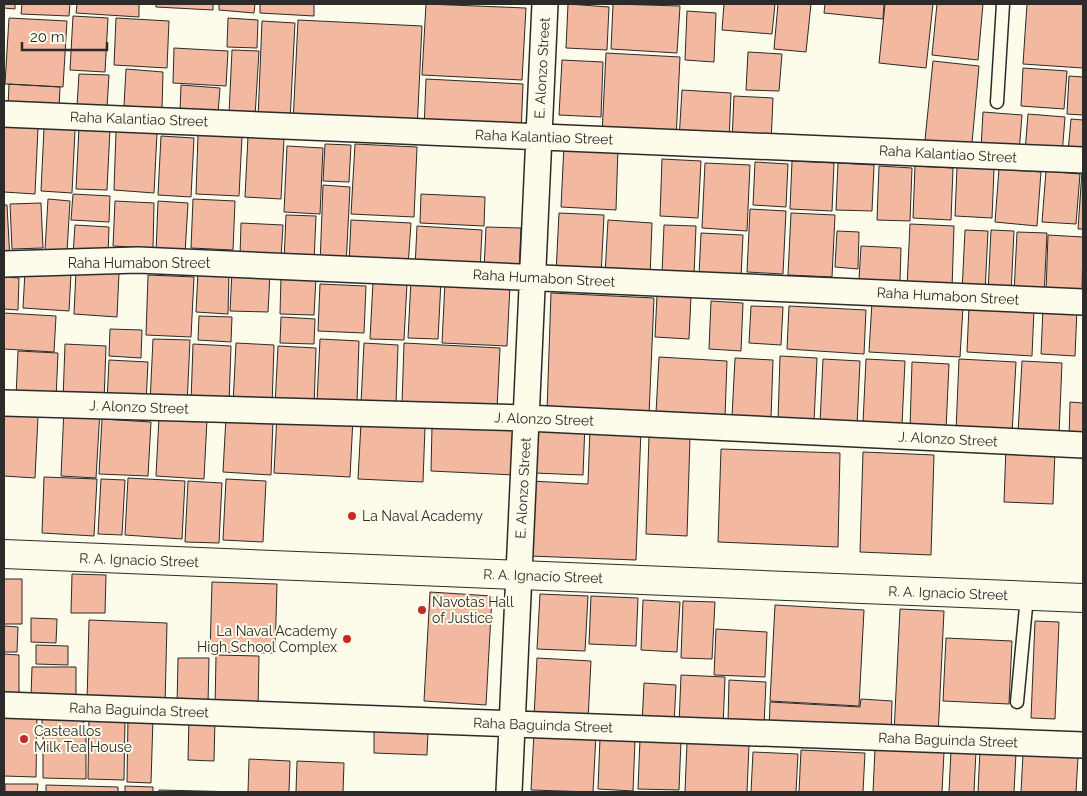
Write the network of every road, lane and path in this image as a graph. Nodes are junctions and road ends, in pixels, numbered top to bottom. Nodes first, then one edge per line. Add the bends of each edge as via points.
1 (545, 4) edge
2 (1003, 4) edge
3 (998, 102) dead end
4 (4, 114) edge
5 (539, 136) junction
6 (1083, 160) edge
7 (4, 264) edge
8 (532, 277) junction
9 (1083, 302) edge
10 (4, 403) edge
11 (526, 418) junction
12 (1083, 445) edge
13 (4, 554) edge
14 (518, 575) junction
15 (1027, 596) junction
16 (1083, 598) edge
17 (1017, 702) dead end
18 (4, 704) edge
19 (512, 724) junction
20 (1083, 745) edge
21 (509, 792) edge

1 - 5 street, E. Alonzo Street
2 - 3 lane
4 - 5 street, Raha Kalantiao Street
5 - 6 street, Raha Kalantiao Street
5 - 8 street, E. Alonzo Street
7 - 8 street, Raha Humabon Street via 138,260
8 - 9 street, Raha Humabon Street
8 - 11 street, E. Alonzo Street
10 - 11 street, J. Alonzo Street
11 - 12 street, J. Alonzo Street
11 - 14 street, E. Alonzo Street
13 - 14 street, R. A. Ignacio Street
14 - 15 street, R. A. Ignacio Street
14 - 19 street, E. Alonzo Street
15 - 16 street, R. A. Ignacio Street
15 - 17 lane
18 - 19 street, Raha Baguinda Street
19 - 20 street, Raha Baguinda Street
19 - 21 street, E. Alonzo Street

